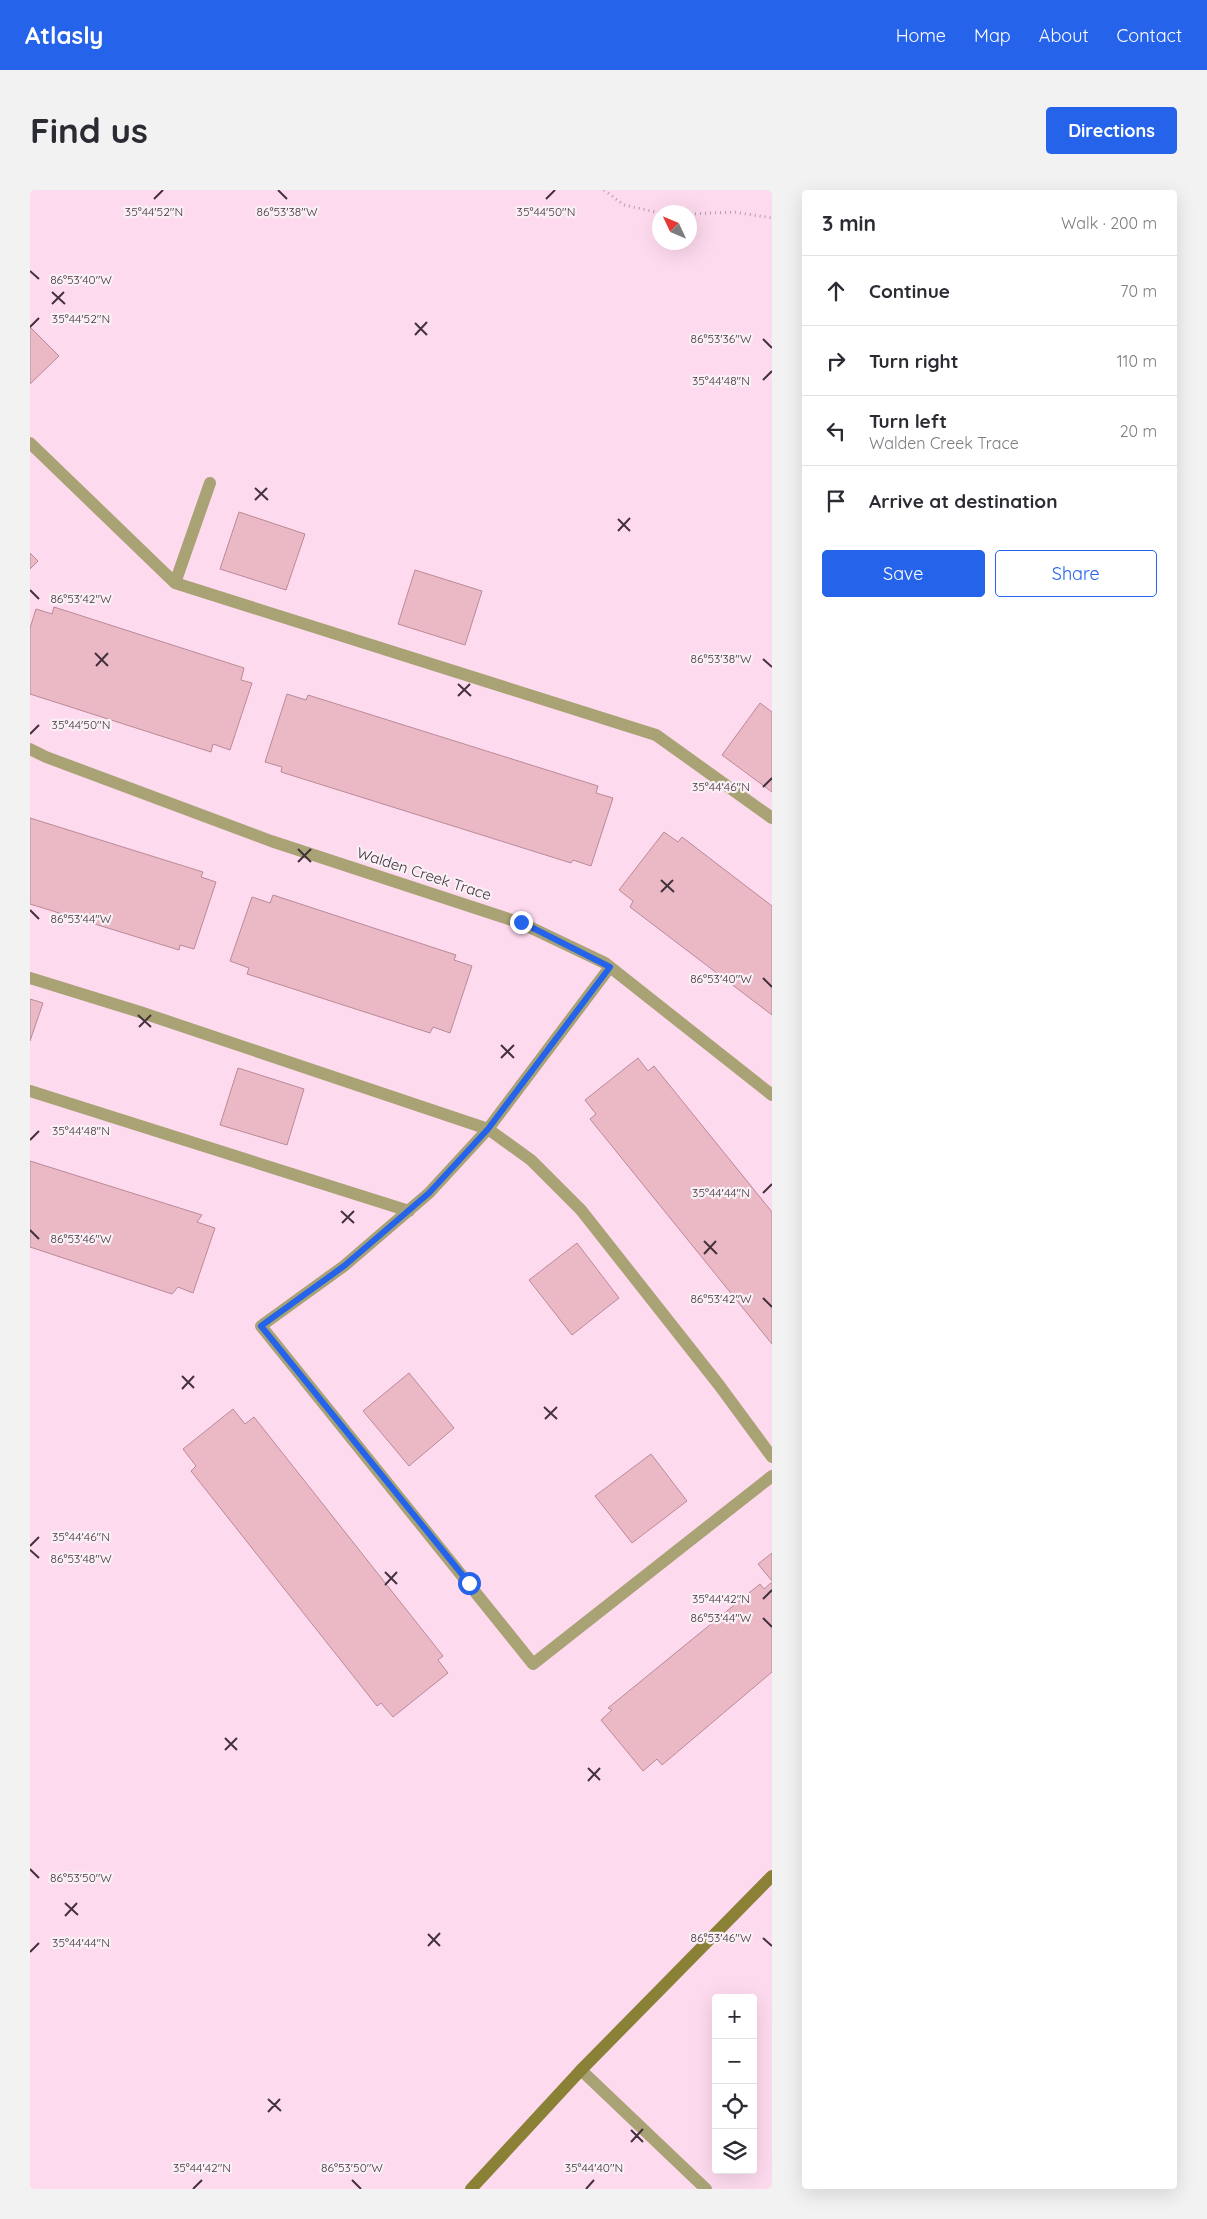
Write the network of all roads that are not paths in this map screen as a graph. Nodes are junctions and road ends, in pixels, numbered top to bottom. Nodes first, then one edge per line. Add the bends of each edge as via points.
1 (30, 443) edge
2 (210, 483) dead end
3 (174, 583) junction
4 (30, 749) edge
5 (772, 818) edge
6 (610, 967) junction
7 (30, 978) edge
8 (30, 1091) edge
9 (772, 1095) edge
10 (488, 1129) junction
11 (409, 1211) junction
12 (772, 1457) edge
13 (772, 1476) edge
14 (772, 1876) edge
15 (581, 2070) junction
16 (472, 2189) edge
17 (706, 2189) edge

1 - 3 street
2 - 3 street
3 - 5 street via 656,735
4 - 6 street, Walden Creek Trace via 271,841 521,922
6 - 9 street, Walden Creek Trace
6 - 10 street
7 - 10 street
8 - 11 street
10 - 11 street
10 - 12 street via 531,1160 581,1210
11 - 13 street via 344,1266 261,1326 534,1664
14 - 15 main road
15 - 16 main road
15 - 17 street

